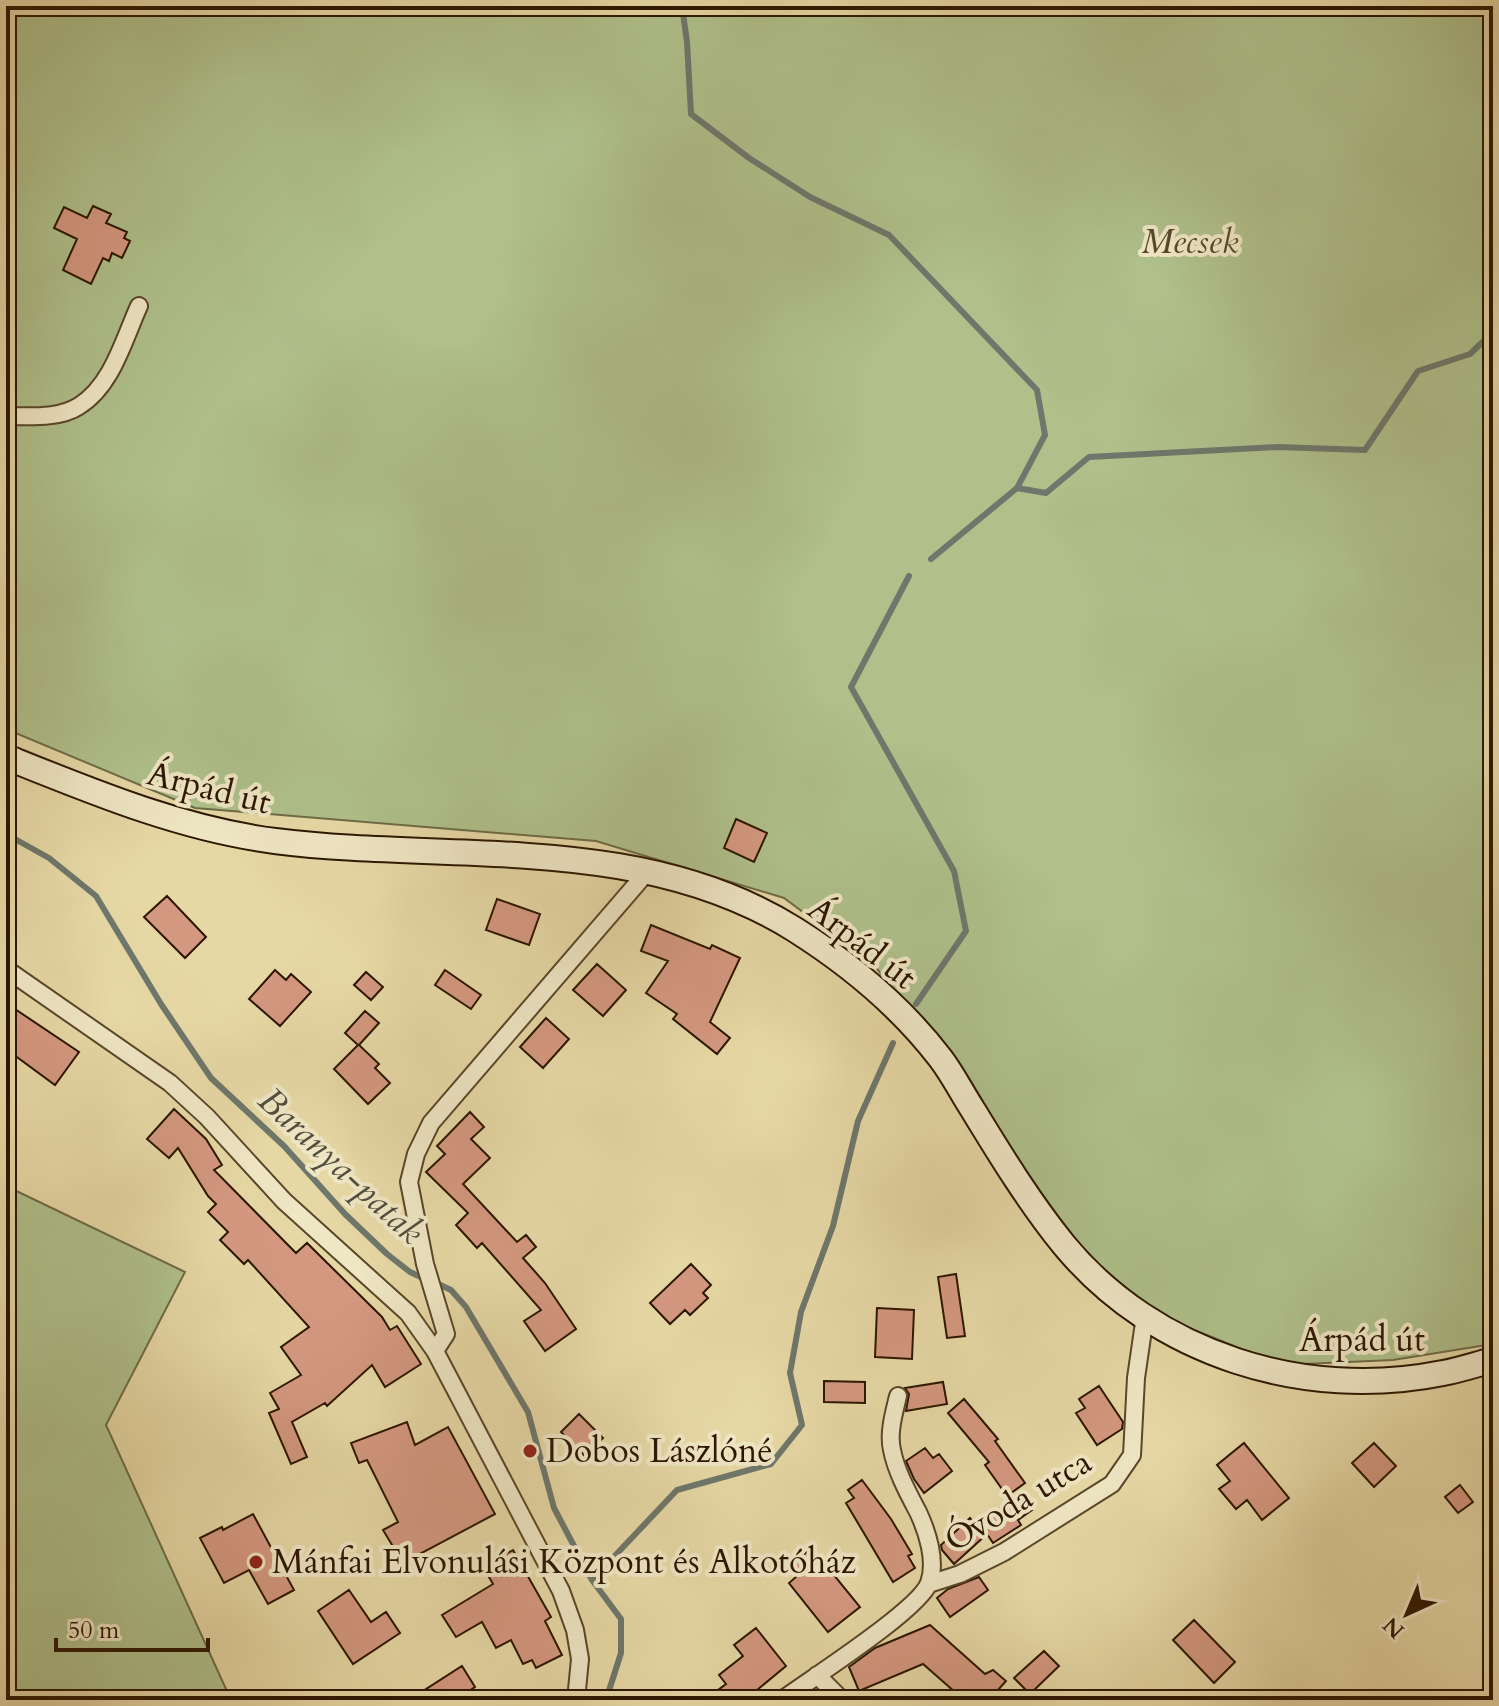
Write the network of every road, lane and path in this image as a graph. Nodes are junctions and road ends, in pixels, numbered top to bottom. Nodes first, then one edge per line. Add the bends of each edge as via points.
1 (139, 306) dead end
2 (6, 416) edge
3 (6, 757) edge
4 (647, 872) junction
5 (6, 969) edge
6 (1145, 1316) junction
7 (435, 1351) junction
8 (1493, 1360) edge
9 (898, 1396) dead end
10 (929, 1584) junction
11 (817, 1675) junction
12 (576, 1700) edge
13 (782, 1700) edge
14 (842, 1700) edge

1 - 2 street via 106,381 79,407 43,416
3 - 4 main road, Árpád út via 160,815 218,831 377,850 522,854
4 - 6 main road, Árpád út via 716,892 789,926 863,980 943,1061 1066,1246 1109,1290
4 - 7 street via 431,1123 416,1154 411,1196 446,1334
5 - 7 street via 170,1083 284,1201 408,1313
6 - 8 main road, Árpád út via 1202,1350 1275,1373 1334,1380 1400,1379
6 - 10 street, Óvoda utca via 1132,1455 1112,1484 1004,1552
7 - 12 street via 561,1591 580,1659
9 - 10 street, Óvoda utca via 891,1449 924,1525 930,1548
10 - 11 street, Óvoda utca via 860,1646
11 - 13 street, Óvoda utca
11 - 14 street

